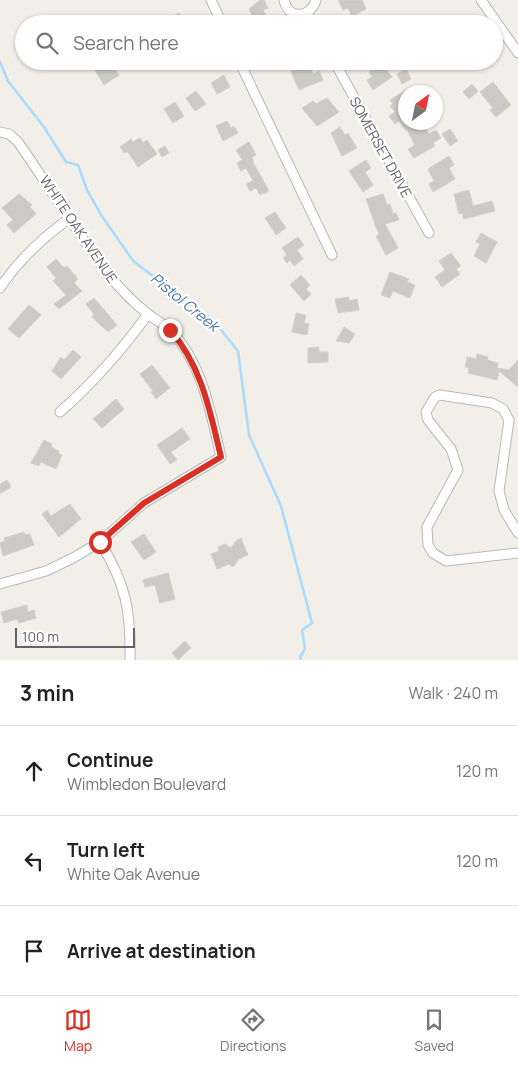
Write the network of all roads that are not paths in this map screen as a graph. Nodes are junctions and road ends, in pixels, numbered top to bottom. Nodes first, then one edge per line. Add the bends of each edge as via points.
1 (211, 0) edge
2 (284, 0) edge
3 (316, 0) edge
4 (481, 0) edge
5 (307, 13) joint
6 (218, 15) edge
7 (491, 15) edge
8 (503, 32) edge
9 (518, 53) edge
10 (243, 70) edge
11 (339, 70) edge
12 (0, 132) edge
13 (70, 218) junction
14 (429, 233) dead end
15 (332, 255) dead end
16 (0, 288) edge
17 (148, 314) junction
18 (60, 412) dead end
19 (518, 533) edge
20 (100, 542) junction
21 (518, 553) edge
22 (0, 584) edge
23 (130, 660) edge

1 - 6 street
2 - 5 street via 291,12
3 - 5 street
4 - 7 street
8 - 9 street
10 - 15 street
11 - 14 street, SOMERSET DRIVE
12 - 13 street, WHITE OAK AVENUE via 9,134 18,142
13 - 16 street via 24,256
13 - 17 street, WHITE OAK AVENUE via 118,287
17 - 18 street via 86,389
17 - 20 street, WHITE OAK AVENUE via 185,346 205,394 221,457 144,503
19 - 21 street via 504,510 499,491 509,420 503,409 492,403 440,395 435,397 426,412 428,420 451,449 458,470 427,527 428,545 433,553 446,561
20 - 22 street via 46,571
20 - 23 street via 116,567 126,597

